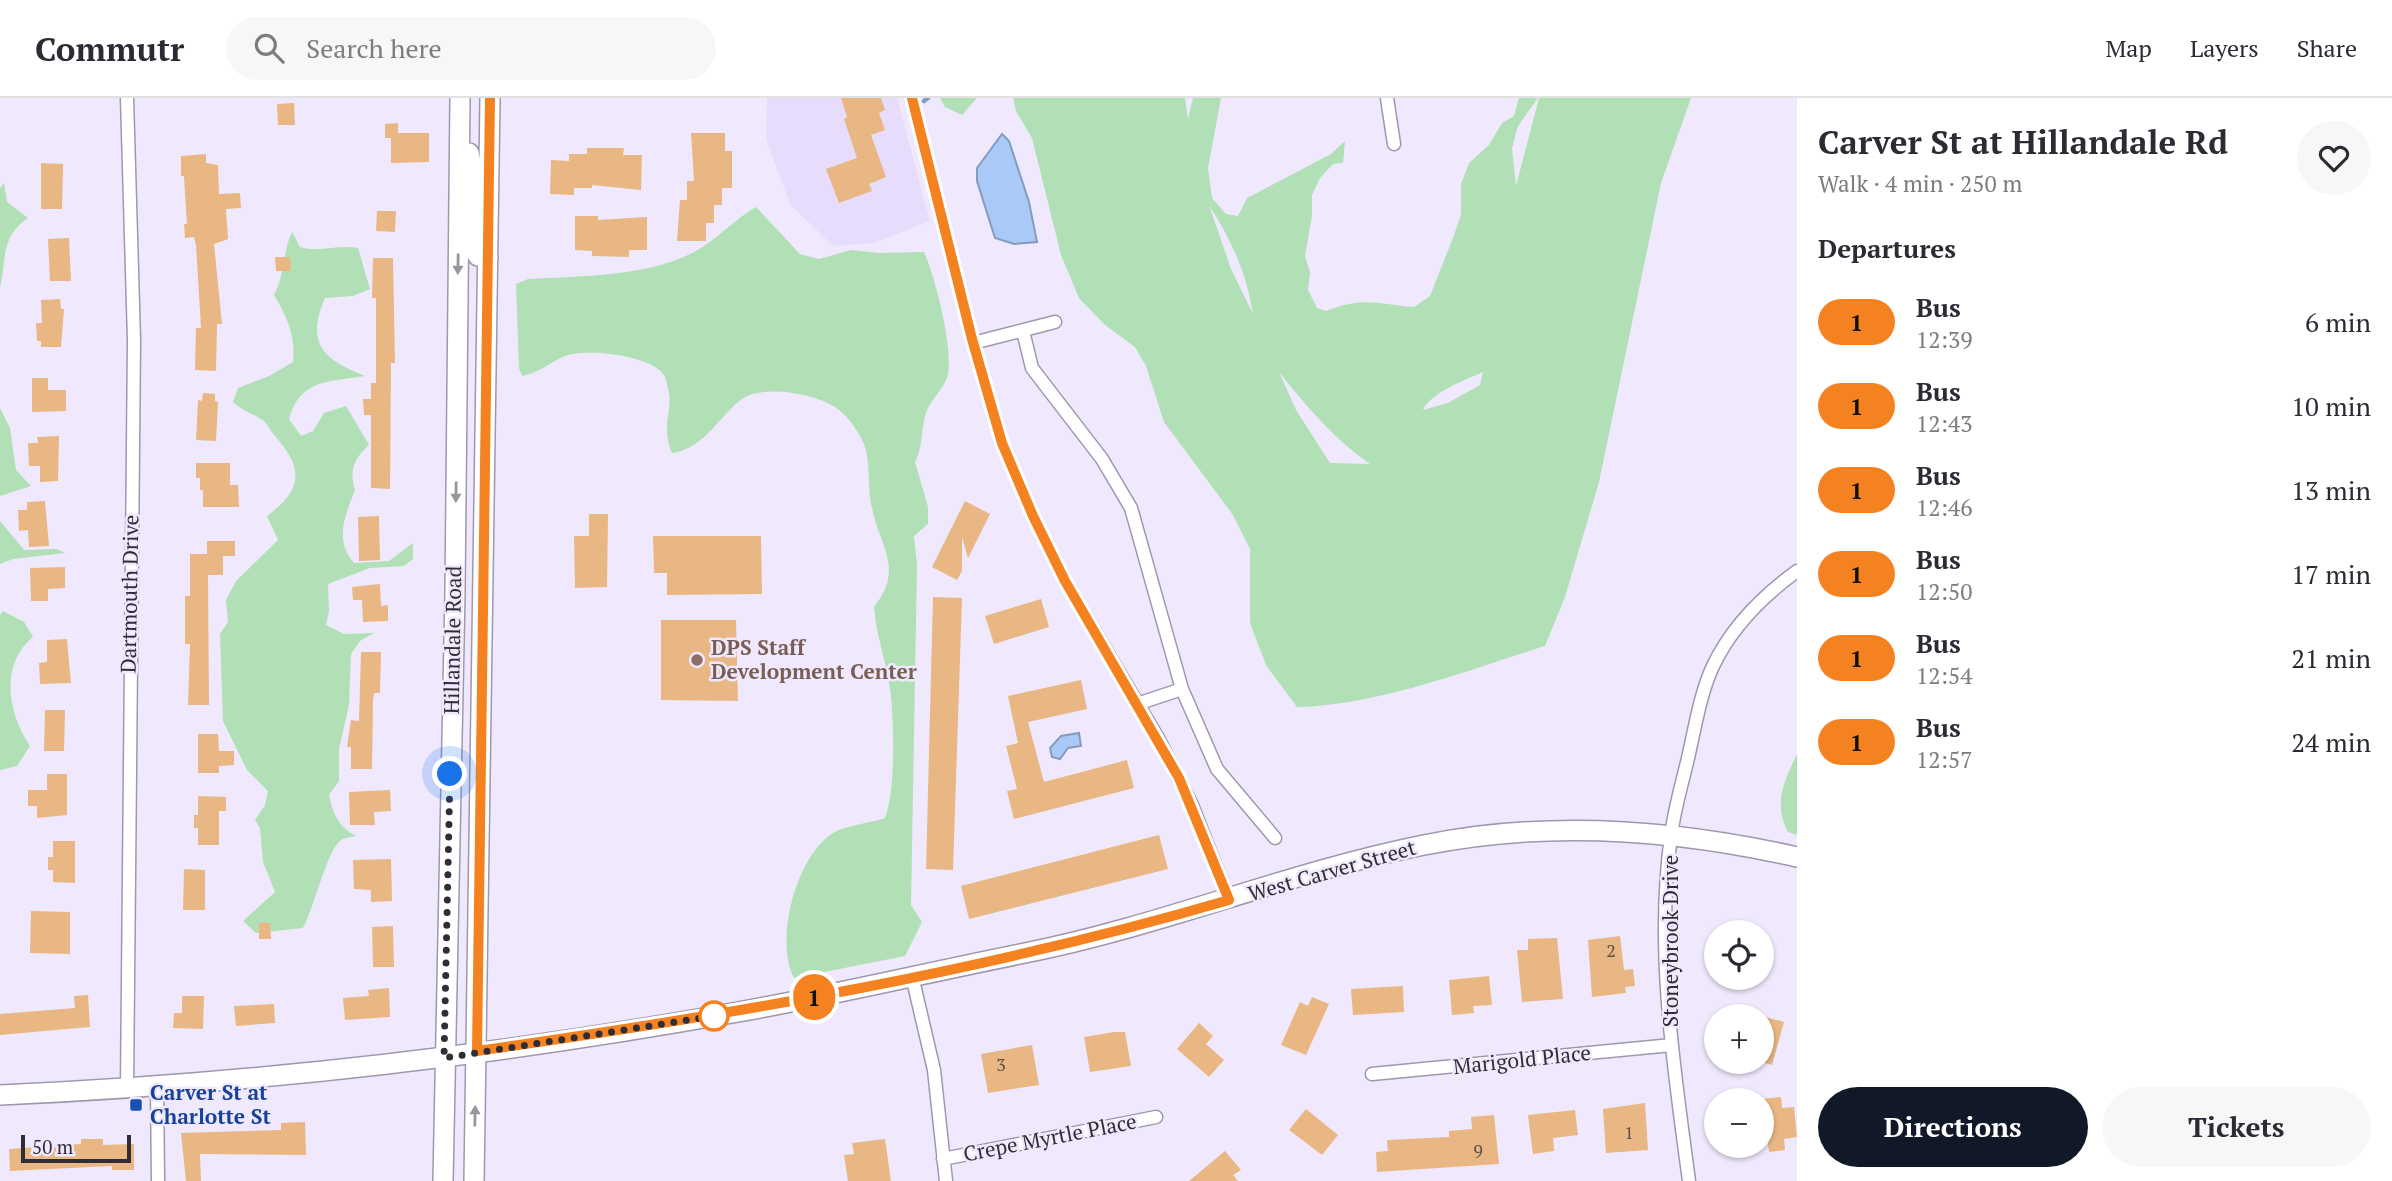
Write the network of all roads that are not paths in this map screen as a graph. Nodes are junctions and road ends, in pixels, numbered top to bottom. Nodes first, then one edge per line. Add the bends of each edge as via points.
1 (127, 98) edge
2 (912, 98) edge
3 (1387, 98) edge
4 (487, 101) edge
5 (460, 105) edge
6 (1394, 144) dead end
7 (488, 258) junction
8 (1055, 322) dead end
9 (1023, 331) junction
10 (973, 343) junction
11 (1797, 571) edge
12 (1182, 689) junction
13 (1137, 704) junction
14 (1671, 835) junction
15 (1276, 838) dead end
16 (1797, 857) edge
17 (1229, 900) junction
18 (912, 976) junction
19 (1672, 1045) junction
20 (477, 1051) junction
21 (444, 1058) junction
22 (1372, 1074) dead end
23 (157, 1087) junction
24 (127, 1089) junction
25 (0, 1095) edge
26 (1156, 1117) dead end
27 (943, 1159) junction
28 (158, 1181) edge
29 (443, 1181) edge
30 (474, 1181) edge
31 (946, 1181) edge
32 (1689, 1181) edge

1 - 24 street, Dartmouth Drive via 134,340
2 - 10 street
3 - 6 street
4 - 7 main road, Hillandale Road
5 - 7 main road via 471,160 473,244 478,256
5 -> 21 main road, Hillandale Road
7 - 20 main road, Hillandale Road
8 - 9 street
9 - 10 street
9 - 12 street via 1032,368 1102,459 1131,508
10 - 13 street via 1002,443 1033,516
11 - 14 street, Stoneybrook Drive via 1748,615 1714,666
12 - 13 street
12 - 15 street via 1226,783
13 - 17 street via 1192,805
14 - 16 main road, West Carver Street
14 - 17 main road, West Carver Street via 1563,830 1426,844
14 - 19 street, Stoneybrook Drive via 1667,932
17 - 18 main road, West Carver Street via 1100,936
18 - 20 main road, West Carver Street via 738,1012
18 - 27 street via 934,1070
19 - 22 street, Marigold Place
19 - 32 street, Stoneybrook Drive
20 - 21 main road, West Carver Street
30 -> 20 main road, Hillandale Road
21 - 23 main road, West Carver Street
21 - 29 main road, Hillandale Road
23 - 24 main road, West Carver Street
23 - 28 street
24 - 25 main road, West Carver Street
26 - 27 street, Crepe Myrtle Place
27 - 31 street

